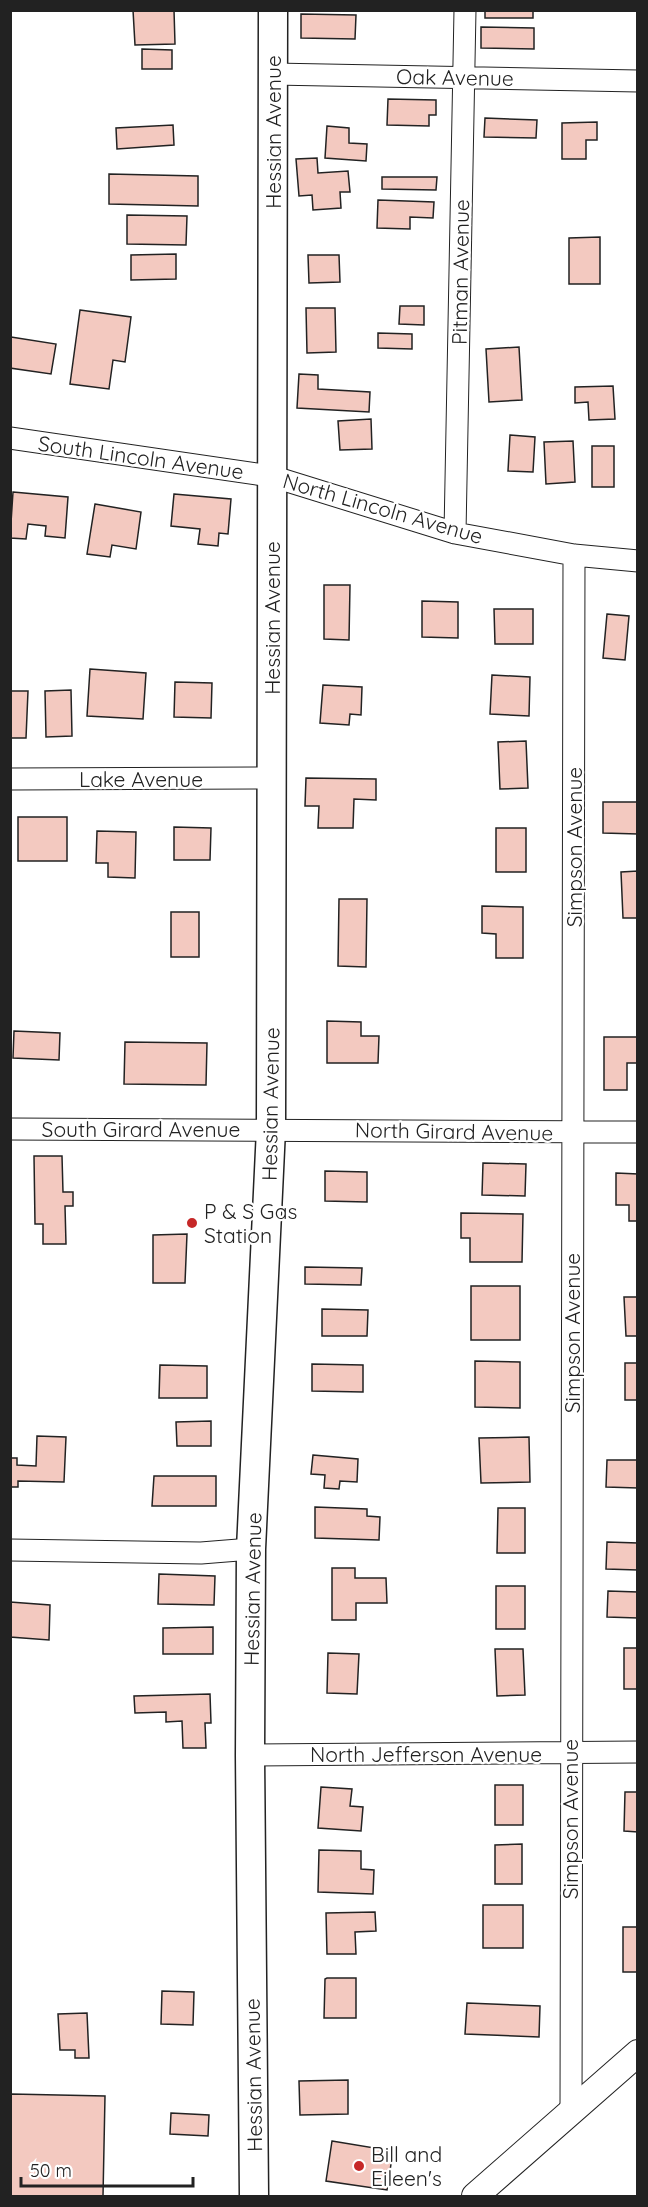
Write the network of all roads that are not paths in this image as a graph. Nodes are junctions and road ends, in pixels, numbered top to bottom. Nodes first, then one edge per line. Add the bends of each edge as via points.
1 (273, 10) edge
2 (465, 10) edge
3 (273, 74) junction
4 (464, 77) junction
5 (638, 81) edge
6 (10, 438) edge
7 (272, 476) junction
8 (455, 533) junction
9 (574, 555) junction
10 (638, 561) edge
11 (272, 778) junction
12 (10, 779) edge
13 (10, 1129) edge
14 (271, 1129) junction
15 (574, 1132) junction
16 (638, 1132) edge
17 (252, 1549) junction
18 (10, 1550) edge
19 (638, 1752) edge
20 (570, 1754) junction
21 (250, 1755) junction
22 (638, 2053) edge
23 (571, 2111) junction
24 (254, 2196) edge
25 (475, 2196) edge

1 - 3 main road, Hessian Avenue
2 - 4 street, Pitman Avenue
3 - 4 street, Oak Avenue
3 - 7 main road, Hessian Avenue
4 - 5 street, Oak Avenue
4 - 8 street, Pitman Avenue
6 - 7 street, South Lincoln Avenue
7 - 8 street, North Lincoln Avenue
7 - 11 main road, Hessian Avenue
8 - 9 street, North Lincoln Avenue
9 - 10 street, North Lincoln Avenue
9 - 15 street, Simpson Avenue
11 - 12 street, Lake Avenue
11 - 14 main road, Hessian Avenue
13 - 14 street, South Girard Avenue
14 - 15 street, North Girard Avenue
14 - 17 main road, Hessian Avenue
15 - 16 street, North Girard Avenue
15 - 20 street, Simpson Avenue
17 - 18 street
17 - 21 main road, Hessian Avenue
19 - 20 street, North Jefferson Avenue
20 - 21 street, North Jefferson Avenue
20 - 23 street, Simpson Avenue
21 - 24 main road, Hessian Avenue
22 - 23 street
23 - 25 street

